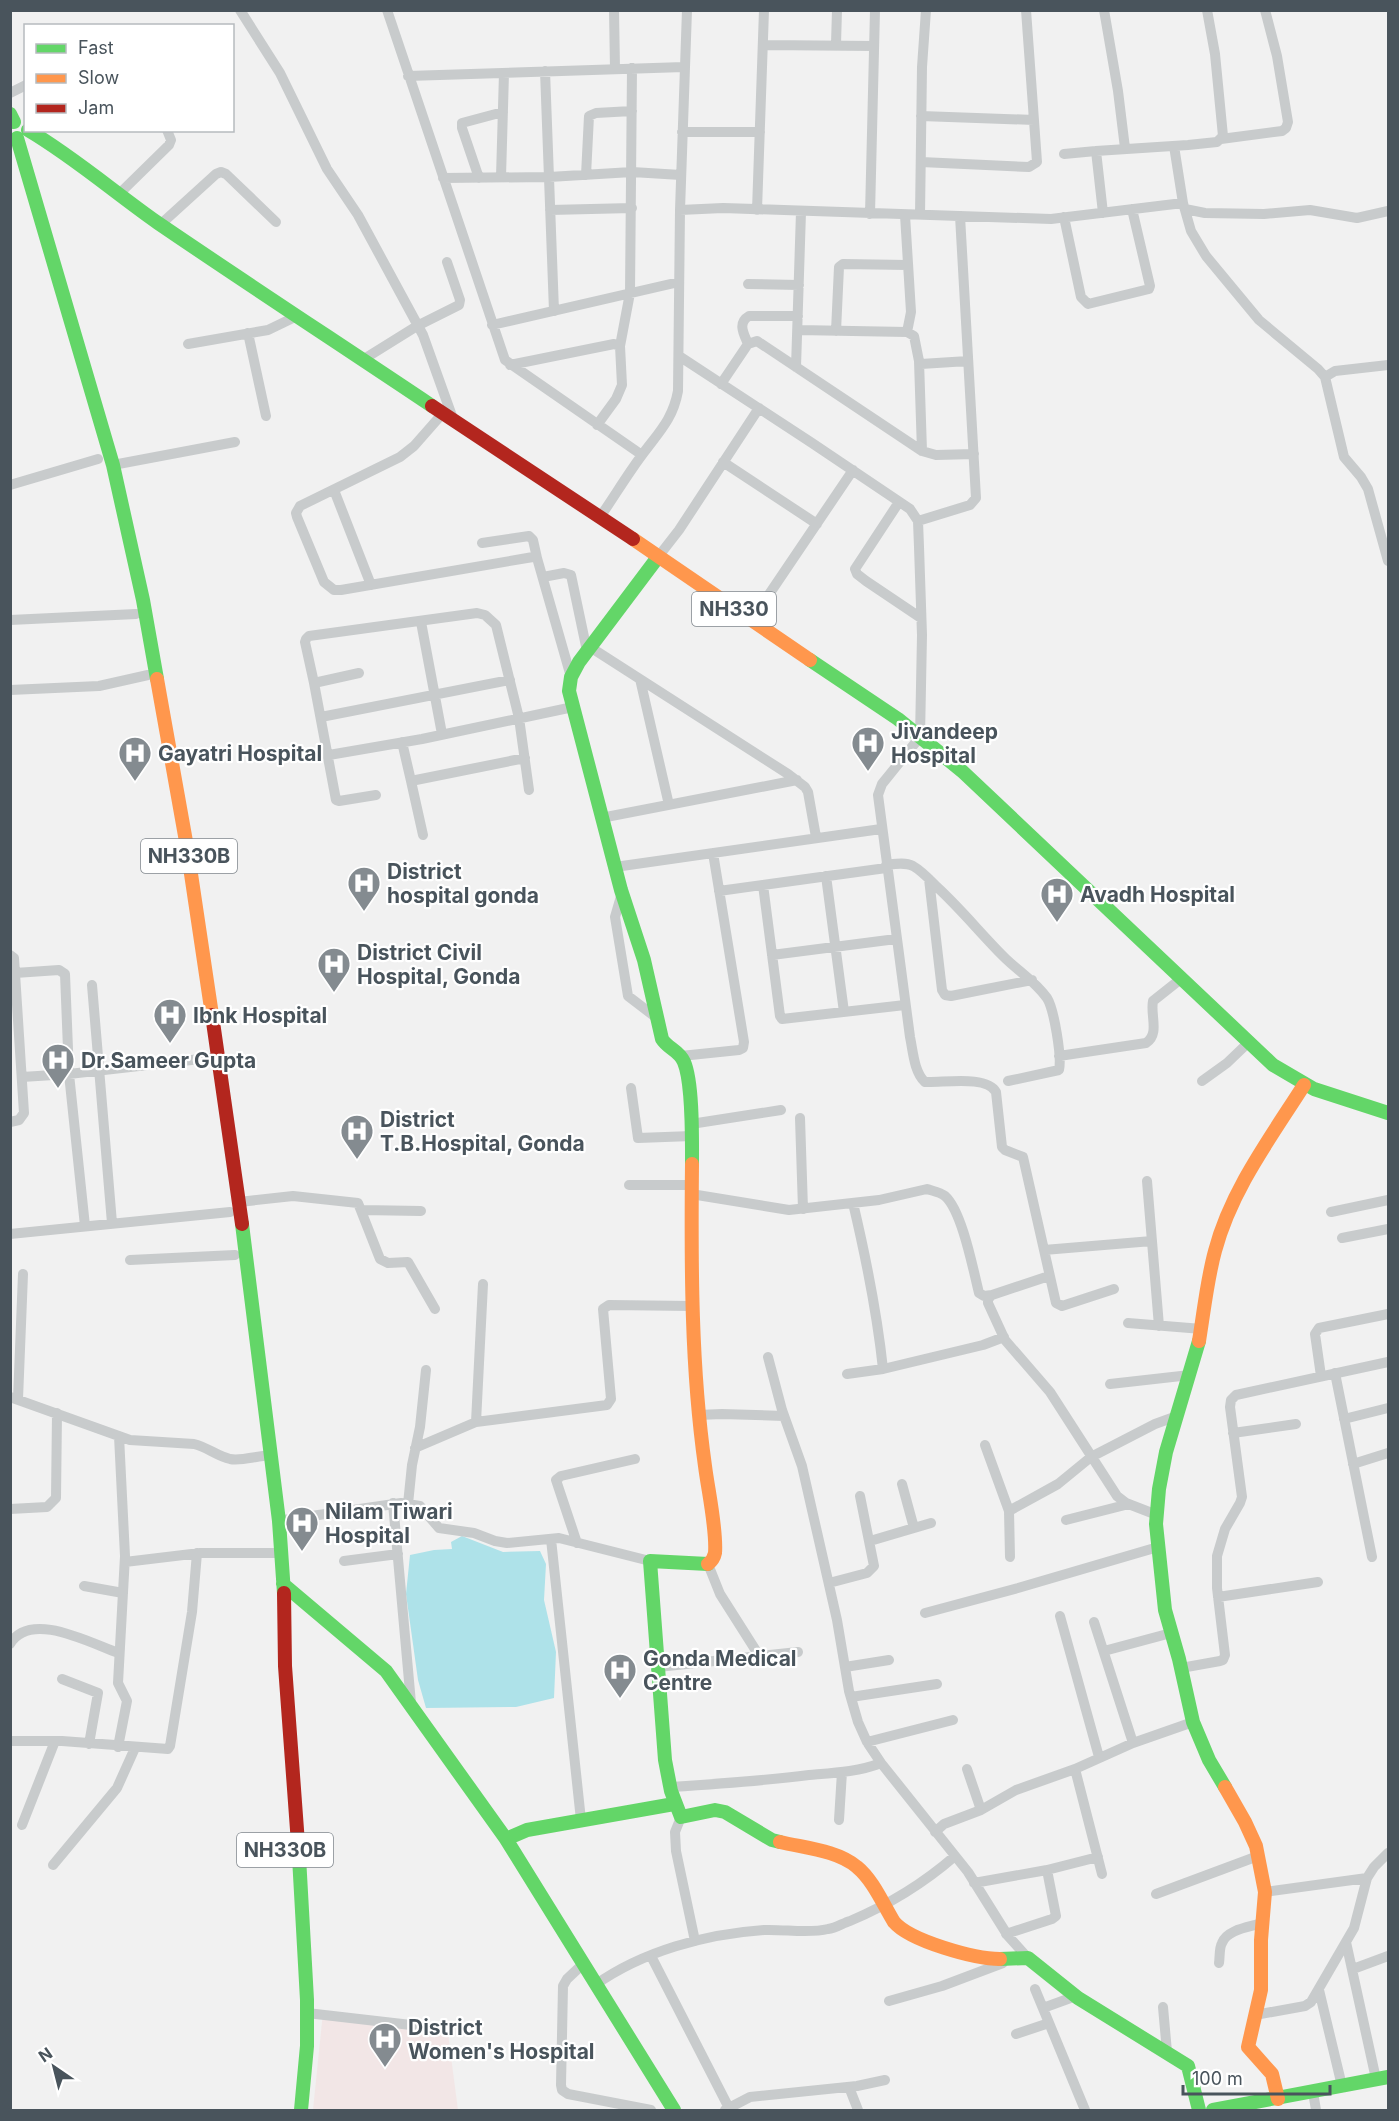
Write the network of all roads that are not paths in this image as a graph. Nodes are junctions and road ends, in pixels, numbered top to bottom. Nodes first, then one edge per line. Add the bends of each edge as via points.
1 (240, 10) edge
2 (387, 10) edge
3 (614, 10) edge
4 (687, 10) edge
5 (764, 10) edge
6 (837, 10) edge
7 (875, 10) edge
8 (926, 10) edge
9 (1026, 10) edge
10 (1104, 10) edge
11 (1207, 10) edge
12 (1265, 10) edge
13 (836, 44) junction
14 (763, 45) junction
15 (874, 46) junction
16 (684, 67) junction
17 (632, 68) junction
18 (615, 69) junction
19 (545, 71) junction
20 (504, 73) junction
21 (408, 76) junction
22 (24, 86) edge
23 (10, 93) edge
24 (632, 111) junction
25 (503, 112) junction
26 (921, 116) junction
27 (1034, 120) junction
28 (17, 129) edge
29 (25, 132) edge
30 (168, 132) edge
31 (682, 132) junction
32 (760, 132) junction
33 (1221, 139) junction
34 (1174, 146) junction
35 (1125, 148) junction
36 (1096, 151) junction
37 (1064, 154) dead end
38 (10, 155) edge
39 (921, 162) junction
40 (632, 172) junction
41 (586, 175) junction
42 (681, 175) junction
43 (501, 177) junction
44 (549, 177) junction
45 (443, 178) junction
46 (479, 178) junction
47 (118, 195) junction
48 (1184, 206) junction
49 (632, 208) junction
50 (550, 210) junction
51 (680, 210) junction
52 (757, 210) junction
53 (1132, 210) junction
54 (1389, 211) edge
55 (801, 212) junction
56 (1103, 213) junction
57 (870, 214) junction
58 (905, 215) junction
59 (920, 215) junction
60 (960, 216) junction
61 (1064, 217) junction
62 (276, 222) dead end
63 (161, 224) junction
64 (447, 262) dead end
65 (907, 265) junction
66 (679, 282) junction
67 (748, 284) dead end
68 (799, 285) junction
69 (630, 293) junction
70 (554, 311) junction
71 (298, 315) junction
72 (798, 316) junction
73 (492, 325) junction
74 (417, 326) junction
75 (798, 330) junction
76 (836, 331) junction
77 (907, 332) junction
78 (248, 333) junction
79 (188, 344) dead end
80 (748, 344) junction
81 (620, 346) junction
82 (679, 356) junction
83 (363, 359) junction
84 (919, 361) junction
85 (968, 361) junction
86 (510, 365) junction
87 (1389, 365) edge
88 (796, 368) junction
89 (1325, 377) junction
90 (721, 384) junction
91 (759, 408) junction
92 (266, 416) dead end
93 (448, 417) junction
94 (597, 425) junction
95 (235, 442) dead end
96 (922, 451) junction
97 (974, 454) junction
98 (642, 455) junction
99 (98, 459) junction
100 (723, 462) junction
101 (113, 465) junction
102 (853, 470) junction
103 (10, 485) edge
104 (334, 490) junction
105 (899, 502) junction
106 (600, 517) junction
107 (918, 521) junction
108 (817, 524) junction
109 (482, 543) dead end
110 (657, 557) junction
111 (537, 558) junction
112 (1389, 561) edge
113 (543, 577) junction
114 (371, 585) junction
115 (136, 614) junction
116 (921, 618) junction
117 (10, 620) edge
118 (751, 621) junction
119 (421, 622) junction
120 (589, 649) junction
121 (359, 674) dead end
122 (148, 675) junction
123 (571, 677) junction
124 (639, 679) junction
125 (510, 680) junction
126 (314, 683) junction
127 (10, 690) edge
128 (435, 695) junction
129 (573, 707) junction
130 (321, 717) junction
131 (519, 718) junction
132 (442, 735) junction
133 (920, 737) junction
134 (402, 742) junction
135 (329, 755) junction
136 (525, 758) junction
137 (796, 780) junction
138 (411, 781) junction
139 (529, 790) dead end
140 (376, 795) dead end
141 (669, 805) junction
142 (601, 818) junction
143 (881, 829) junction
144 (423, 835) dead end
145 (816, 837) junction
146 (713, 853) junction
147 (615, 867) junction
148 (886, 867) junction
149 (826, 876) junction
150 (929, 879) junction
151 (764, 885) junction
152 (719, 891) junction
153 (622, 893) junction
154 (896, 939) junction
155 (836, 947) junction
156 (10, 955) edge
157 (772, 955) junction
158 (15, 973) junction
159 (1182, 978) junction
160 (1032, 980) junction
161 (92, 984) dead end
162 (905, 1005) junction
163 (844, 1012) junction
164 (658, 1019) junction
165 (1250, 1041) junction
166 (681, 1056) junction
167 (1059, 1056) junction
168 (209, 1058) junction
169 (99, 1071) junction
170 (69, 1074) junction
171 (22, 1077) junction
172 (1008, 1081) dead end
173 (1202, 1081) dead end
174 (1304, 1085) junction
175 (631, 1088) dead end
176 (781, 1110) dead end
177 (1389, 1113) edge
178 (800, 1118) dead end
179 (10, 1122) edge
180 (691, 1130) junction
181 (1147, 1181) dead end
182 (629, 1185) dead end
183 (691, 1189) junction
184 (1389, 1200) edge
185 (853, 1203) junction
186 (234, 1207) junction
187 (803, 1209) junction
188 (362, 1210) junction
189 (421, 1211) dead end
190 (1331, 1212) dead end
191 (111, 1223) junction
192 (85, 1226) junction
193 (1389, 1229) edge
194 (10, 1234) edge
195 (1342, 1238) dead end
196 (1152, 1241) junction
197 (1044, 1250) junction
198 (236, 1255) junction
199 (130, 1260) dead end
200 (23, 1274) dead end
201 (1049, 1276) junction
202 (483, 1284) dead end
203 (1114, 1289) dead end
204 (992, 1294) junction
205 (692, 1306) junction
206 (435, 1309) dead end
207 (1389, 1314) edge
208 (1128, 1323) dead end
209 (1159, 1326) junction
210 (1202, 1329) junction
211 (1004, 1337) junction
212 (768, 1357) dead end
213 (1389, 1362) edge
214 (883, 1369) junction
215 (426, 1370) dead end
216 (1335, 1373) junction
217 (847, 1374) dead end
218 (1190, 1375) junction
219 (1321, 1376) junction
220 (1110, 1384) dead end
221 (14, 1398) edge
222 (1389, 1408) edge
223 (57, 1413) junction
224 (698, 1415) junction
225 (784, 1416) junction
226 (1177, 1416) junction
227 (1344, 1419) junction
228 (476, 1422) junction
229 (1296, 1424) dead end
230 (1233, 1433) junction
231 (118, 1436) junction
232 (985, 1445) dead end
233 (415, 1448) junction
234 (1389, 1453) edge
235 (263, 1456) junction
236 (1091, 1457) junction
237 (635, 1459) dead end
238 (1353, 1464) junction
239 (902, 1484) dead end
240 (860, 1496) dead end
241 (393, 1503) junction
242 (408, 1504) junction
243 (1129, 1504) junction
244 (10, 1509) edge
245 (1009, 1511) junction
246 (1157, 1515) junction
247 (1066, 1520) dead end
248 (275, 1521) junction
249 (931, 1523) dead end
250 (914, 1528) junction
251 (551, 1539) junction
252 (870, 1541) junction
253 (577, 1543) junction
254 (1158, 1546) junction
255 (197, 1553) junction
256 (277, 1553) junction
257 (398, 1554) junction
258 (1010, 1557) dead end
259 (1372, 1557) dead end
260 (344, 1561) dead end
261 (650, 1561) junction
262 (125, 1562) junction
263 (708, 1563) junction
264 (1318, 1582) dead end
265 (829, 1583) junction
266 (283, 1584) junction
267 (84, 1586) dead end
268 (123, 1593) junction
269 (1218, 1597) junction
270 (925, 1613) dead end
271 (1060, 1617) dead end
272 (1094, 1622) dead end
273 (1171, 1633) junction
274 (10, 1644) edge
275 (1104, 1651) junction
276 (798, 1652) dead end
277 (118, 1653) junction
278 (760, 1656) junction
279 (889, 1660) dead end
280 (658, 1667) junction
281 (845, 1667) junction
282 (1180, 1668) junction
283 (62, 1679) dead end
284 (937, 1684) dead end
285 (851, 1697) junction
286 (412, 1706) junction
287 (953, 1720) dead end
288 (1193, 1722) junction
289 (10, 1741) edge
290 (55, 1741) junction
291 (867, 1742) junction
292 (1133, 1743) junction
293 (89, 1744) junction
294 (118, 1746) junction
295 (135, 1748) junction
296 (1099, 1757) junction
297 (881, 1763) junction
298 (967, 1769) dead end
299 (1075, 1769) junction
300 (842, 1772) junction
301 (671, 1787) junction
302 (674, 1804) junction
303 (981, 1810) junction
304 (681, 1817) junction
305 (581, 1820) junction
306 (840, 1820) dead end
307 (22, 1825) dead end
308 (935, 1832) junction
309 (506, 1839) junction
310 (1389, 1853) edge
311 (955, 1856) junction
312 (1258, 1856) junction
313 (1098, 1857) junction
314 (53, 1865) dead end
315 (1047, 1870) junction
316 (1102, 1874) dead end
317 (1367, 1878) junction
318 (974, 1883) junction
319 (1265, 1892) junction
320 (1156, 1894) dead end
321 (884, 1905) junction
322 (1263, 1923) junction
323 (1006, 1934) junction
324 (695, 1941) junction
325 (1346, 1942) junction
326 (651, 1956) junction
327 (1389, 1956) edge
328 (1027, 1960) junction
329 (1219, 1963) dead end
330 (583, 1964) junction
331 (1353, 1969) junction
332 (596, 1985) junction
333 (1035, 1989) dead end
334 (1319, 1990) junction
335 (1076, 1996) junction
336 (890, 2001) dead end
337 (1163, 2007) dead end
338 (1043, 2008) junction
339 (307, 2013) junction
340 (1255, 2015) junction
341 (1049, 2023) junction
342 (437, 2028) dead end
343 (1016, 2034) dead end
344 (1167, 2052) junction
345 (1383, 2078) edge
346 (885, 2080) dead end
347 (1342, 2086) junction
348 (849, 2087) junction
349 (1313, 2092) junction
350 (1278, 2099) junction
351 (603, 2106) edge
352 (726, 2109) edge
353 (288, 2110) edge
354 (301, 2110) edge
355 (651, 2110) edge
356 (674, 2110) edge
357 (858, 2110) edge
358 (1085, 2110) edge
359 (1199, 2110) edge
360 (1213, 2110) edge
361 (1316, 2110) edge

1 - 74 street via 280,73 327,170 358,215
2 - 21 street
3 - 18 street
4 - 16 street
5 - 14 street
6 - 13 street
7 - 15 street
8 - 26 street
9 - 27 street
10 - 35 street
11 - 33 street
12 - 33 street via 1277,56 1286,128
13 - 14 street
13 - 15 street
14 - 32 street
15 - 57 street
16 - 17 street
16 - 31 street
17 - 18 street
17 - 24 street
18 - 19 street
19 - 20 street
19 - 44 street
20 - 21 street
20 - 25 street
21 - 45 street
22 - 23 street
24 - 40 street
24 - 41 street via 589,116
25 - 43 street
25 - 46 street via 462,123
26 - 27 street
26 - 39 street
27 - 39 street via 1034,166
28 - 101 main road, NH330B
29 - 47 main road, NH330 via 45,140
30 - 47 street via 170,145
31 - 32 street
31 - 42 street
32 - 52 street
33 - 34 street
34 - 35 street
34 - 48 street
35 - 36 street
36 - 37 street
36 - 56 street
38 - 99 main road, NH330B
39 - 59 street
40 - 41 street
40 - 42 street
40 - 49 street
41 - 44 street
42 - 51 street
43 - 44 street
43 - 46 street
44 - 50 street
45 - 46 street
45 - 73 street
47 - 63 main road, NH330
48 - 53 street
48 - 54 street via 1205,213 1310,210 1357,218
48 - 89 street via 1191,231 1206,256 1251,311
49 - 50 street
49 - 69 street
50 - 70 street
51 - 52 street
51 - 66 street
52 - 55 street
53 - 56 street
53 - 61 street via 1149,289 1088,304 1081,297
55 - 57 street
55 - 68 street
56 - 61 street
57 - 58 street
58 - 59 street
58 - 65 street
59 - 60 street
60 - 61 street
60 - 85 street
62 - 63 street via 221,172
63 - 71 main road, NH330
64 - 74 street via 459,304
65 - 76 street via 839,267
65 - 77 street via 911,312
66 - 69 street
66 - 82 street
67 - 68 street
68 - 72 street
69 - 70 street
69 - 81 street
70 - 73 street
71 - 78 street via 276,328
71 - 83 main road, NH330
72 - 75 street
72 - 80 street via 745,318 743,331
73 - 86 street
74 - 83 street
74 - 93 street via 428,347
75 - 76 street
75 - 88 street
76 - 77 street
77 - 84 street via 914,336
78 - 79 street
78 - 92 street
80 - 88 street via 757,341
80 - 90 street
81 - 86 street
81 - 94 street via 622,386
82 - 90 street
82 - 98 street via 675,408
83 - 93 main road, NH330
84 - 85 street
84 - 96 street
85 - 97 street
86 - 94 street
87 - 89 street via 1335,371
88 - 96 street
89 - 112 street via 1344,457 1368,489
90 - 91 street
91 - 100 street
91 - 102 street
93 - 104 street via 407,453
93 - 106 main road, NH330
94 - 98 street
95 - 101 street
96 - 97 street via 936,455
97 - 107 street via 974,502
98 - 106 street
99 - 103 street
99 - 115 main road, NH330B
100 - 108 street
100 - 110 street
101 - 186 main road, NH330B via 143,600 187,847
102 - 105 street
102 - 108 street
104 - 114 street
104 - 114 street via 300,506 297,517 328,586 341,590
105 - 107 street
105 - 116 street via 855,569 866,581
106 - 110 main road, NH330
107 - 116 street
108 - 118 street
109 - 111 street via 529,536
110 - 118 main road, NH330
110 - 120 main road
111 - 113 street
111 - 114 street
113 - 120 street via 571,575
113 - 123 street
115 - 117 street
115 - 122 main road, NH330B
116 - 133 street
118 - 133 main road, NH330
119 - 125 street via 485,615 496,624
119 - 126 street via 309,636 305,642
119 - 128 street
120 - 123 main road
120 - 124 street
121 - 126 street
122 - 127 street via 99,686
122 - 168 main road, NH330B via 183,861
123 - 129 main road
124 - 137 street
124 - 141 street
125 - 128 street
125 - 131 street
126 - 130 street
128 - 130 street
128 - 132 street
129 - 131 street
129 - 142 main road
130 - 135 street
131 - 132 street
131 - 136 street
132 - 134 street
133 - 143 street via 882,784 878,795
133 - 159 main road, NH330 via 1023,826
134 - 135 street
134 - 138 street
135 - 140 street via 336,800
136 - 138 street
136 - 139 street
137 - 141 street
137 - 145 street via 808,792
138 - 144 street
141 - 142 street
142 - 147 main road
143 - 145 street
143 - 148 street
145 - 146 street
146 - 147 street
146 - 152 street
147 - 153 main road
148 - 149 street
148 - 150 street via 905,863
148 - 154 street
149 - 151 street
149 - 155 street
150 - 160 street via 1005,958
150 - 160 street via 945,995
151 - 152 street
151 - 157 street
152 - 166 street via 743,1048
153 - 164 main road
153 - 164 street via 615,917 628,996
154 - 155 street
154 - 162 street
155 - 157 street
155 - 163 street
156 - 158 street via 14,958
157 - 163 street via 782,1019
158 - 170 street via 59,970 65,974
158 - 171 street
159 - 165 main road, NH330
159 - 167 street via 1154,1001 1152,1040
160 - 167 street via 1052,1007
161 - 169 street
162 - 163 street
162 - 197 street via 922,1080 982,1082 994,1087 1002,1147 1023,1157
164 - 166 main road via 666,1045
165 - 173 street
165 - 174 main road, NH330 via 1273,1065
166 - 180 main road via 690,1095
167 - 172 street via 1057,1071
168 - 169 street
168 - 186 main road, NH330B
169 - 170 street
169 - 191 street
170 - 171 street
170 - 192 street
171 - 179 street via 24,1113 19,1120
174 - 177 main road, NH330
174 - 210 main road via 1232,1206 1212,1260
175 - 180 street via 638,1138
176 - 180 street
178 - 187 street
180 - 183 main road
181 - 196 street
182 - 183 street
183 - 187 street via 776,1210
183 - 205 main road
184 - 190 street
185 - 187 street
185 - 204 street via 927,1189 944,1196 958,1216 979,1293
185 - 214 street via 871,1284
186 - 188 street via 293,1197 355,1202
186 - 191 street
186 - 198 main road, NH330B
186 - 248 main road, NH330B
188 - 189 street
188 - 206 street via 380,1258 388,1263 408,1262
191 - 192 street
192 - 194 street
193 - 195 street
196 - 197 street
196 - 209 street
197 - 201 street
198 - 199 street
198 - 235 main road, NH330B
200 - 221 street
201 - 203 street via 1056,1302 1062,1306
201 - 204 street
202 - 228 street
204 - 211 street via 988,1303
205 - 224 main road
205 - 228 street via 609,1305 603,1309 611,1399 607,1405
207 - 219 street via 1319,1328 1315,1334
208 - 209 street
209 - 210 street
210 - 218 main road
211 - 214 street
211 - 236 street via 1050,1392
212 - 225 street
213 - 216 street
214 - 217 street
215 - 233 street
216 - 219 street
216 - 227 street
218 - 220 street
218 - 226 main road
219 - 230 street via 1236,1395 1230,1407
221 - 223 street
222 - 227 street
223 - 231 street
223 - 244 street via 56,1498 47,1507
224 - 225 street
224 - 263 main road via 715,1552
225 - 265 street via 802,1466
226 - 236 street
226 - 246 main road via 1166,1452
227 - 238 street
228 - 233 street
229 - 230 street
230 - 269 street via 1242,1497 1225,1529 1217,1556
231 - 235 street via 202,1446 227,1459
231 - 262 street
232 - 245 street
233 - 242 street
234 - 238 street
235 - 248 main road, NH330B
236 - 243 street via 1117,1496
236 - 245 street via 1058,1484
237 - 253 street via 556,1480
238 - 259 street
239 - 250 street
240 - 252 street
241 - 242 street
241 - 248 street
241 - 257 street
242 - 251 street via 420,1506 439,1528 507,1543
243 - 246 street
243 - 247 street
245 - 258 street
246 - 254 main road
248 - 256 main road, NH330B
249 - 250 street
250 - 252 street
251 - 253 street
251 - 305 street
252 - 265 street via 872,1570
253 - 261 street
254 - 270 street
254 - 273 main road
255 - 256 street
255 - 262 street
255 - 295 street via 192,1612 170,1746 164,1750
256 - 266 main road, NH330B
256 - 353 main road, NH330B via 277,1744 295,2008
257 - 260 street
257 - 286 street
261 - 263 main road
261 - 280 main road
262 - 268 street
263 - 278 street via 720,1594
264 - 269 street
265 - 281 street
266 - 286 main road via 386,1671
266 - 339 main road, NH330B
267 - 268 street
268 - 277 street
269 - 282 street via 1223,1660
271 - 296 street
272 - 275 street
273 - 275 street
273 - 282 main road
274 - 277 street via 23,1631 45,1628
275 - 292 street
276 - 278 street
277 - 294 street via 118,1683 127,1701
278 - 280 street
279 - 281 street
280 - 301 main road
281 - 285 street
282 - 288 main road
283 - 293 street via 98,1693
284 - 285 street
285 - 291 street
286 - 309 main road
287 - 291 street
288 - 292 street
288 - 312 main road via 1209,1760 1245,1822
289 - 290 street
290 - 293 street
290 - 307 street
291 - 297 street
292 - 296 street
293 - 294 street
294 - 295 street
295 - 314 street via 117,1788
296 - 299 street
297 - 300 street
297 - 308 street
298 - 303 street
299 - 303 street via 1016,1790
299 - 313 street
300 - 301 street
300 - 306 street
301 - 302 main road
302 - 304 main road
302 - 305 main road
303 - 308 street via 944,1824
304 - 321 main road via 715,1810 725,1812 772,1840 841,1857 867,1878
304 - 324 street via 675,1832 676,1851
305 - 309 main road via 527,1830
308 - 311 street
309 - 330 main road
310 - 317 street
311 - 318 street
311 - 321 street
312 - 319 main road
312 - 320 street
313 - 315 street
313 - 316 street
315 - 318 street
315 - 323 street via 1056,1916
317 - 319 street
317 - 325 street via 1358,1917
318 - 323 street
319 - 322 main road
321 - 324 street via 829,1929 738,1932
321 - 328 main road via 899,1928 913,1936 991,1959
322 - 329 street via 1230,1933 1221,1943
322 - 340 main road via 1261,1990
323 - 328 street
324 - 326 street
325 - 331 street
325 - 334 street
326 - 332 street
326 - 352 street
327 - 331 street
328 - 335 main road
328 - 336 street
330 - 332 main road
330 - 351 street via 562,1986 561,2085 568,2094
331 - 345 street
332 - 356 main road
333 - 338 street
334 - 340 street via 1305,2006
334 - 347 street
335 - 338 street
335 - 344 main road
337 - 344 street
338 - 341 street
339 - 342 street
339 - 354 main road, NH330B
340 - 350 main road via 1248,2047 1272,2074
341 - 343 street
341 - 358 street
344 - 359 main road via 1188,2066
345 - 347 main road
346 - 348 street
347 - 349 main road
348 - 352 street via 750,2097
348 - 357 street
349 - 350 main road
349 - 361 street
350 - 360 main road
351 - 355 street

